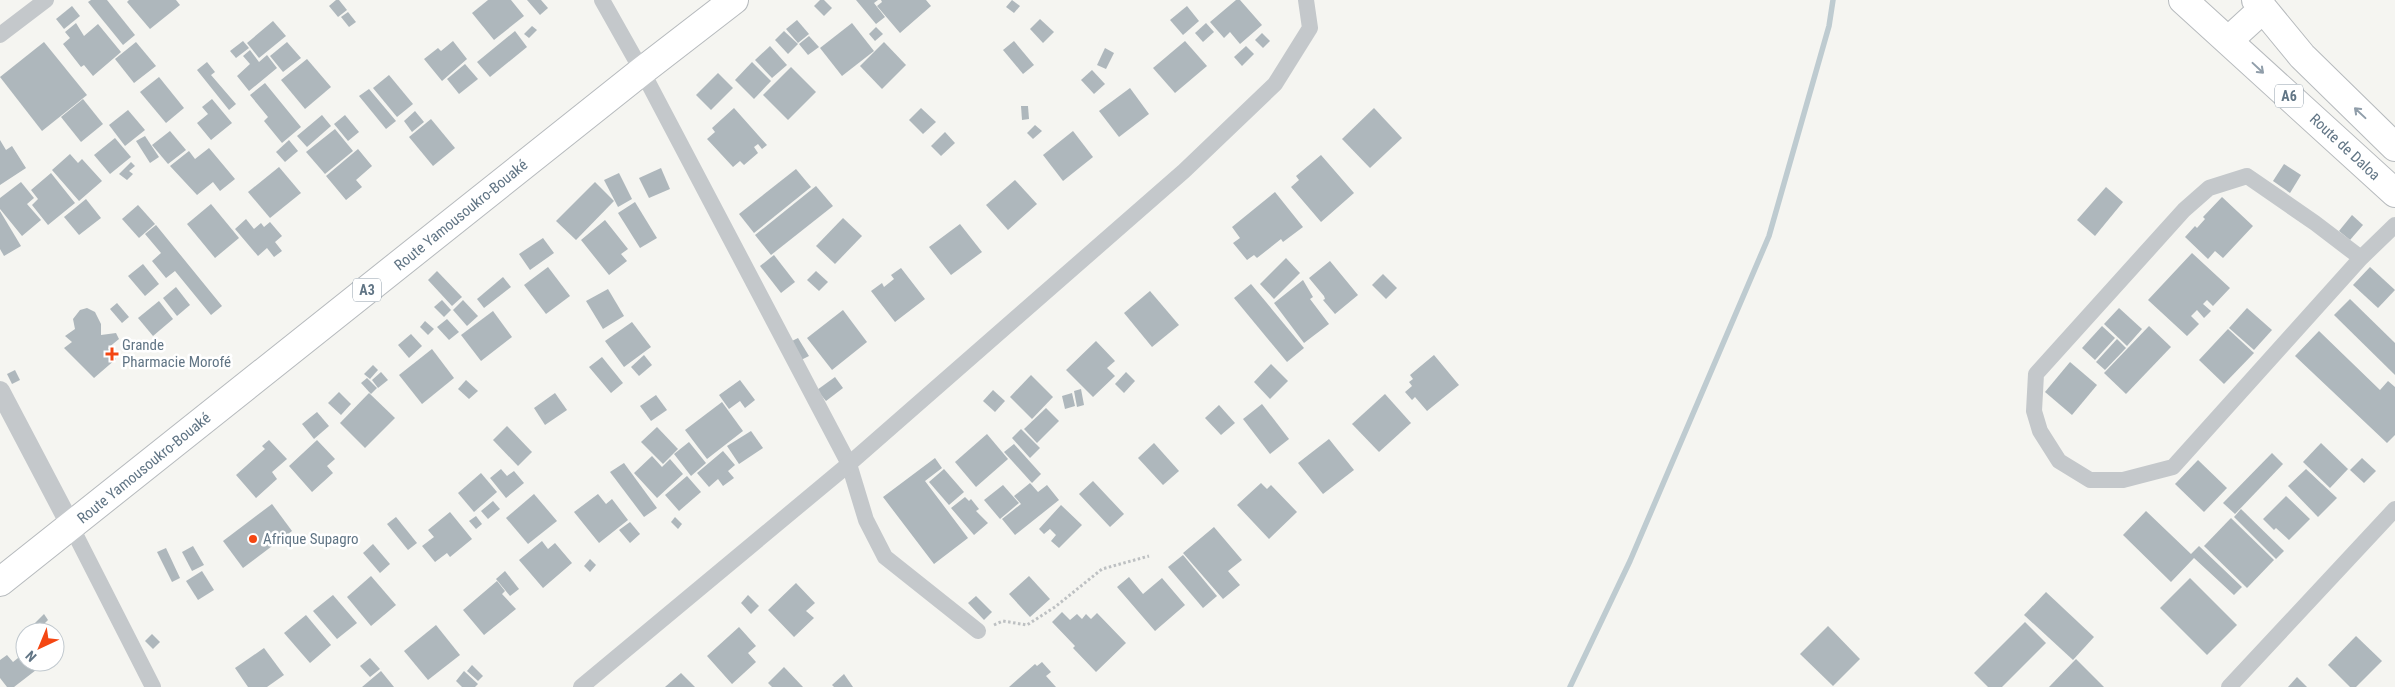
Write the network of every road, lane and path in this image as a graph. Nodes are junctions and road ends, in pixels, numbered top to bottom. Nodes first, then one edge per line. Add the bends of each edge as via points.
1 (46, 0) edge
2 (602, 0) edge
3 (734, 0) edge
4 (1306, 0) edge
5 (2183, 0) edge
6 (2264, 3) edge
7 (0, 35) edge
8 (2228, 40) junction
9 (642, 71) junction
10 (2395, 147) edge
11 (2395, 193) edge
12 (2395, 224) edge
13 (2360, 258) junction
14 (0, 391) edge
15 (849, 464) junction
16 (2395, 509) edge
17 (71, 526) junction
18 (1149, 556) dead end
19 (0, 582) edge
20 (978, 631) joint
21 (153, 687) edge
22 (581, 687) edge
23 (2229, 687) edge

1 - 7 street
2 - 9 street
3 - 9 highway, Route Yamousoukro-Bouaké / A3
4 - 15 street via 1310,28 1275,84 1184,171
5 - 8 highway, Route de Daloa / A6
6 - 8 highway
10 -> 6 highway, A6 via 2302,56
8 -> 11 highway, Route de Daloa / A6
9 - 15 street
9 - 17 highway, Route Yamousoukro-Bouaké / A3
12 - 13 street
13 - 13 street via 2172,466 2124,480 2090,480 2059,461 2040,431 2034,411 2036,374 2184,210 2209,188 2247,176
14 - 17 street
15 - 20 street via 866,520 885,556
15 - 22 street
16 - 23 street
17 - 19 highway, Route Yamousoukro-Bouaké / A3
17 - 21 street
18 - 20 path via 1102,568 1055,607 1027,625 1004,621

